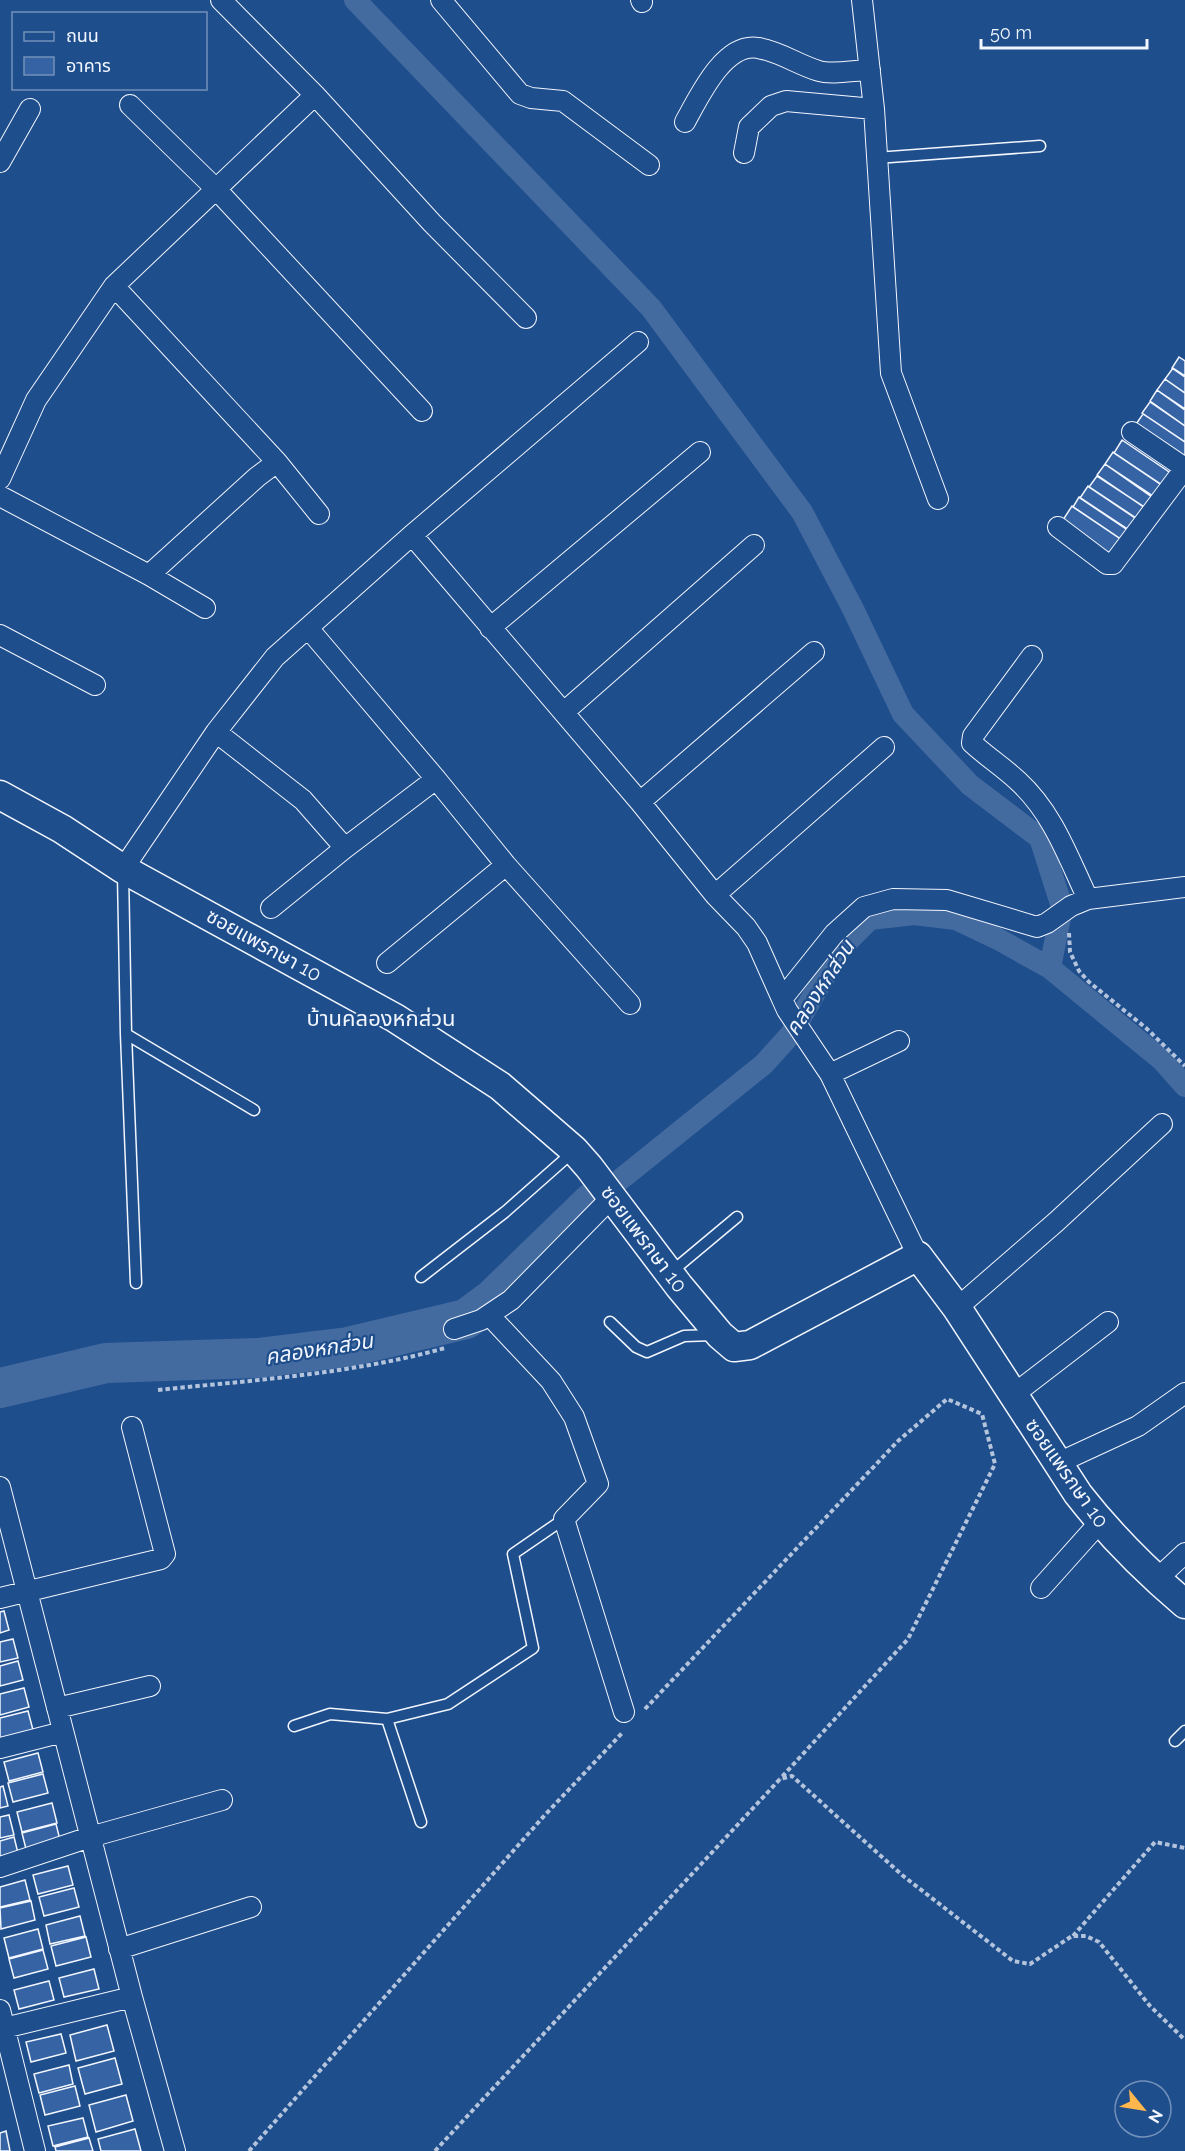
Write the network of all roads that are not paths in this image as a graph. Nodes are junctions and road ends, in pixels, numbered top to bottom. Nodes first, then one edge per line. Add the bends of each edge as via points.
1 (221, 0) edge
2 (441, 0) edge
3 (862, 0) edge
4 (870, 70) junction
5 (315, 94) junction
6 (130, 105) dead end
7 (874, 109) junction
8 (30, 110) dead end
9 (686, 122) dead end
10 (1040, 146) dead end
11 (744, 153) dead end
12 (876, 158) junction
13 (0, 162) edge
14 (649, 165) dead end
15 (216, 189) junction
16 (114, 286) junction
17 (526, 318) dead end
18 (638, 342) dead end
19 (422, 411) dead end
20 (1132, 432) dead end
21 (700, 452) dead end
22 (277, 462) junction
23 (1185, 468) edge
24 (0, 479) edge
25 (0, 495) edge
26 (938, 499) dead end
27 (319, 514) dead end
28 (1058, 527) dead end
29 (412, 535) junction
30 (754, 545) dead end
31 (149, 575) junction
32 (205, 608) dead end
33 (308, 628) junction
34 (490, 628) junction
35 (0, 635) edge
36 (814, 652) dead end
37 (1032, 656) dead end
38 (95, 685) dead end
39 (564, 712) junction
40 (216, 732) junction
41 (884, 747) dead end
42 (436, 779) junction
43 (0, 795) edge
44 (640, 802) junction
45 (345, 848) junction
46 (506, 865) junction
47 (123, 868) junction
48 (1185, 887) edge
49 (715, 895) junction
50 (271, 908) dead end
51 (1076, 910) junction
52 (387, 963) dead end
53 (630, 1004) dead end
54 (784, 1005) junction
55 (126, 1034) junction
56 (899, 1041) dead end
57 (830, 1074) junction
58 (255, 1110) dead end
59 (1162, 1124) dead end
60 (574, 1150) junction
61 (611, 1198) junction
62 (736, 1216) dead end
63 (918, 1256) junction
64 (669, 1274) junction
65 (421, 1277) dead end
66 (136, 1283) dead end
67 (957, 1308) junction
68 (490, 1316) junction
69 (610, 1322) dead end
70 (1108, 1322) dead end
71 (720, 1335) junction
72 (453, 1337) road end
73 (1185, 1393) edge
74 (1013, 1395) junction
75 (132, 1427) dead end
76 (1058, 1463) junction
77 (0, 1487) edge
78 (564, 1519) junction
79 (1100, 1522) junction
80 (1185, 1553) edge
81 (1156, 1580) junction
82 (1041, 1588) dead end
83 (27, 1591) junction
84 (0, 1598) edge
85 (1185, 1604) edge
86 (150, 1686) dead end
87 (57, 1708) junction
88 (631, 1717) road end
89 (387, 1719) junction
90 (294, 1726) dead end
91 (1185, 1731) edge
92 (63, 1732) junction
93 (1175, 1741) dead end
94 (0, 1748) edge
95 (222, 1800) dead end
96 (421, 1822) dead end
97 (90, 1837) junction
98 (0, 1867) edge
99 (251, 1907) dead end
100 (119, 1948) junction
101 (132, 1997) junction
102 (2, 2022) edge
103 (35, 2151) edge
104 (176, 2151) edge

1 - 5 street
2 - 14 street via 520,94 563,101
3 - 4 street
4 - 7 street
4 - 9 street via 821,72 758,48 742,47 726,59 703,89
5 - 15 street
5 - 17 street via 432,223
6 - 15 street
7 - 11 street via 786,101 771,106 749,127
7 - 12 street
8 - 13 street
10 - 12 lane
12 - 26 street via 891,373
15 - 16 street
15 - 19 street
16 - 22 street
16 - 24 street via 36,400
18 - 29 street
20 - 23 street
21 - 34 street
22 - 27 street
22 - 31 street
23 - 28 street via 1113,564 1107,564
25 - 31 street
29 - 33 street
29 - 34 street
30 - 39 street
31 - 32 street
33 - 40 street via 274,657
33 - 42 street
34 - 39 street
35 - 38 street
36 - 44 street
37 - 51 street via 973,736 972,743 1019,782 1059,833
39 - 44 street
40 - 45 street via 303,800
40 - 47 street
41 - 49 street
42 - 45 street
42 - 46 street
43 - 47 street, ซอยแพรกษา 10
44 - 49 street
45 - 50 street
46 - 52 street
46 - 53 street
47 - 55 lane
47 - 60 street, ซอยแพรกษา 10 via 395,1018 500,1086
48 - 51 street
49 - 54 street via 757,944
51 - 54 street via 1037,927 947,900 892,899 864,907 834,934
54 - 57 street
55 - 58 lane
55 - 66 lane
56 - 57 street
57 - 63 street
59 - 67 street
60 - 61 street, ซอยแพรกษา 10
60 - 65 lane via 505,1212
61 - 64 street, ซอยแพรกษา 10
61 - 68 street via 511,1300
62 - 64 lane
63 - 67 street, ซอยแพรกษา 10
63 - 71 street, ซอยแพรกษา 10 via 750,1345 734,1347
64 - 71 street, ซอยแพรกษา 10
67 - 74 street, ซอยแพรกษา 10
68 - 72 street
68 - 78 street via 551,1381 574,1418 598,1484
69 - 71 lane via 636,1347 647,1352 684,1335
70 - 74 street
73 - 76 street via 1138,1426
74 - 76 street, ซอยแพรกษา 10
75 - 83 street via 165,1554 161,1559
76 - 79 street, ซอยแพรกษา 10
77 - 83 street
78 - 88 street
78 - 89 lane via 513,1554 533,1648 448,1704
79 - 81 street, ซอยแพรกษา 10
79 - 82 street
80 - 81 street
81 - 85 street, ซอยแพรกษา 10
83 - 84 street
83 - 87 street
86 - 87 street
87 - 92 street
89 - 90 lane via 330,1714
89 - 96 lane
91 - 93 lane
92 - 94 street
92 - 97 street
95 - 97 street
97 - 98 street
97 - 100 street
99 - 100 street
100 - 101 street
101 - 102 street
101 - 104 street
102 - 103 street

